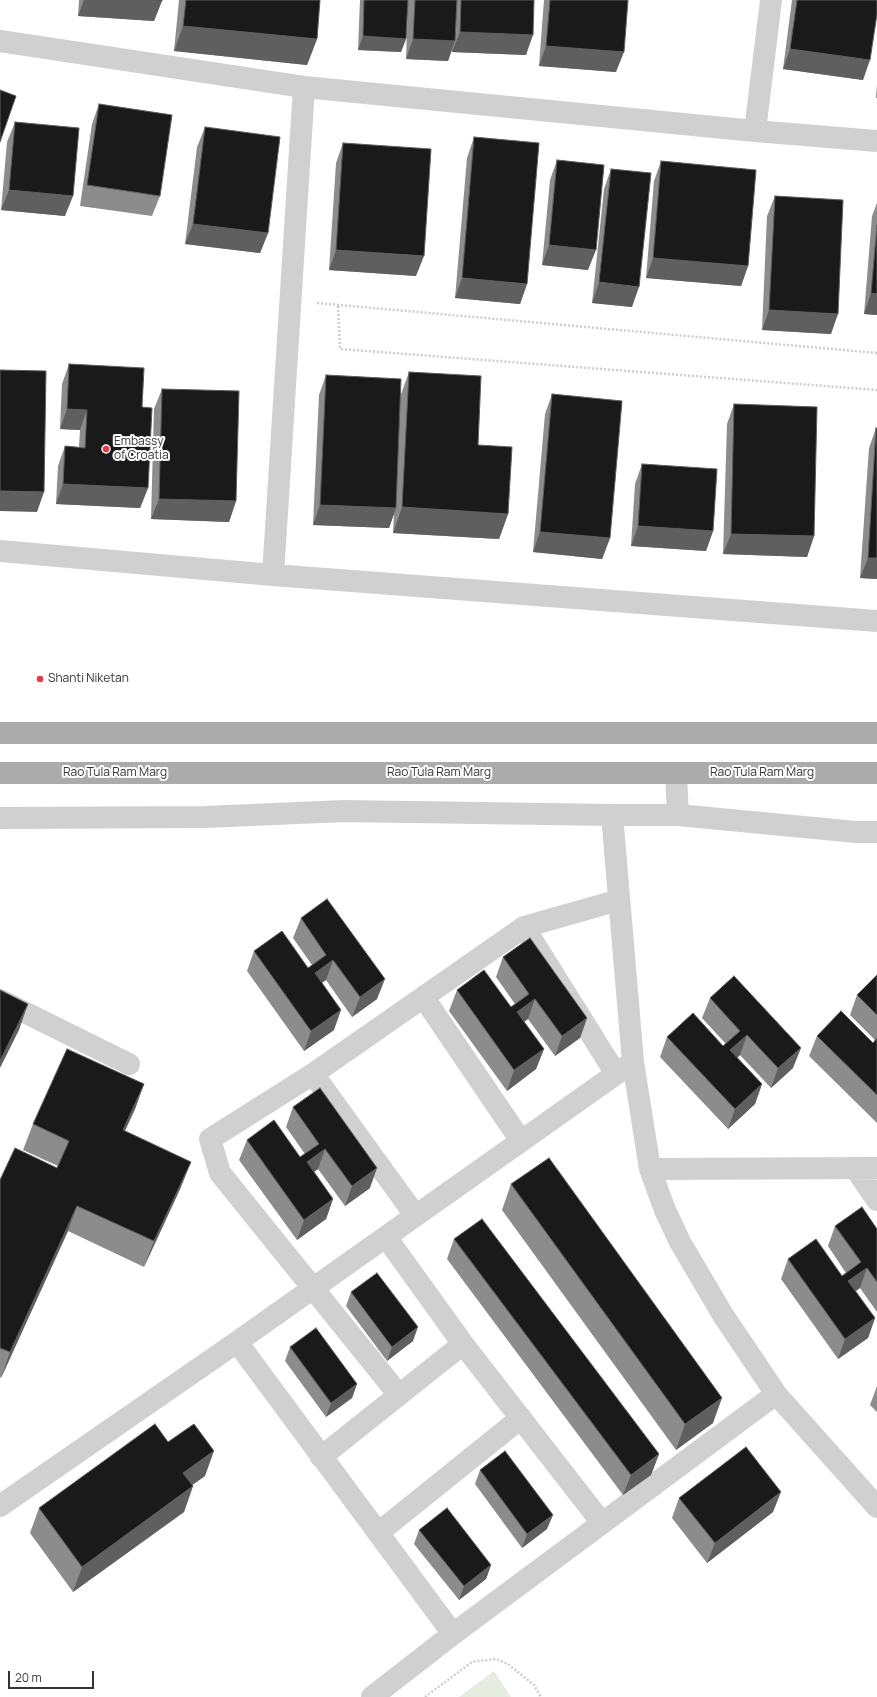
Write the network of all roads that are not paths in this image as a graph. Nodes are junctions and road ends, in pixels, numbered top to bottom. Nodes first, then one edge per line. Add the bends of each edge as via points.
1 (771, 0) edge
2 (0, 40) edge
3 (304, 87) junction
4 (755, 131) junction
5 (877, 141) edge
6 (0, 551) edge
7 (273, 575) junction
8 (877, 621) edge
9 (0, 732) edge
10 (877, 732) edge
11 (676, 773) junction
12 (877, 773) edge
13 (0, 774) edge
14 (612, 815) junction
15 (678, 815) junction
16 (0, 818) edge
17 (877, 832) edge
18 (619, 900) junction
19 (524, 927) junction
20 (424, 998) junction
21 (0, 1000) edge
22 (129, 1064) dead end
23 (624, 1068) junction
24 (313, 1074) junction
25 (520, 1141) junction
26 (855, 1168) junction
27 (877, 1168) edge
28 (650, 1169) junction
29 (877, 1200) edge
30 (415, 1215) junction
31 (386, 1237) junction
32 (314, 1288) junction
33 (237, 1342) junction
34 (463, 1344) junction
35 (776, 1394) junction
36 (399, 1395) junction
37 (521, 1418) junction
38 (321, 1456) junction
39 (0, 1506) edge
40 (877, 1506) edge
41 (602, 1523) junction
42 (378, 1533) junction
43 (452, 1634) junction
44 (372, 1697) edge

1 - 4 street
2 - 3 street
3 - 4 street
3 - 7 street
4 - 5 street
6 - 7 street
7 - 8 street
9 - 10 main road
11 - 12 main road, Rao Tula Ram Marg
11 - 13 main road, Rao Tula Ram Marg
11 - 15 street
14 - 15 street
14 - 16 street via 344,811 204,817
14 - 18 street
15 - 17 street
18 - 19 street
18 - 23 street
19 - 20 street
19 - 23 street
20 - 24 street
20 - 25 street
21 - 22 street
23 - 25 street
23 - 28 street
24 - 30 street
24 - 32 street via 210,1139 220,1173
25 - 30 street
26 - 27 street
26 - 28 street
26 - 29 street
28 - 35 street via 680,1242 723,1316
30 - 31 street
31 - 32 street
31 - 34 street
32 - 33 street
32 - 36 street
33 - 38 street
33 - 39 street
34 - 36 street
34 - 37 street
35 - 40 street
35 - 41 street
36 - 38 street
37 - 41 street
37 - 42 street
38 - 42 street
41 - 43 street
42 - 43 street
43 - 44 street

